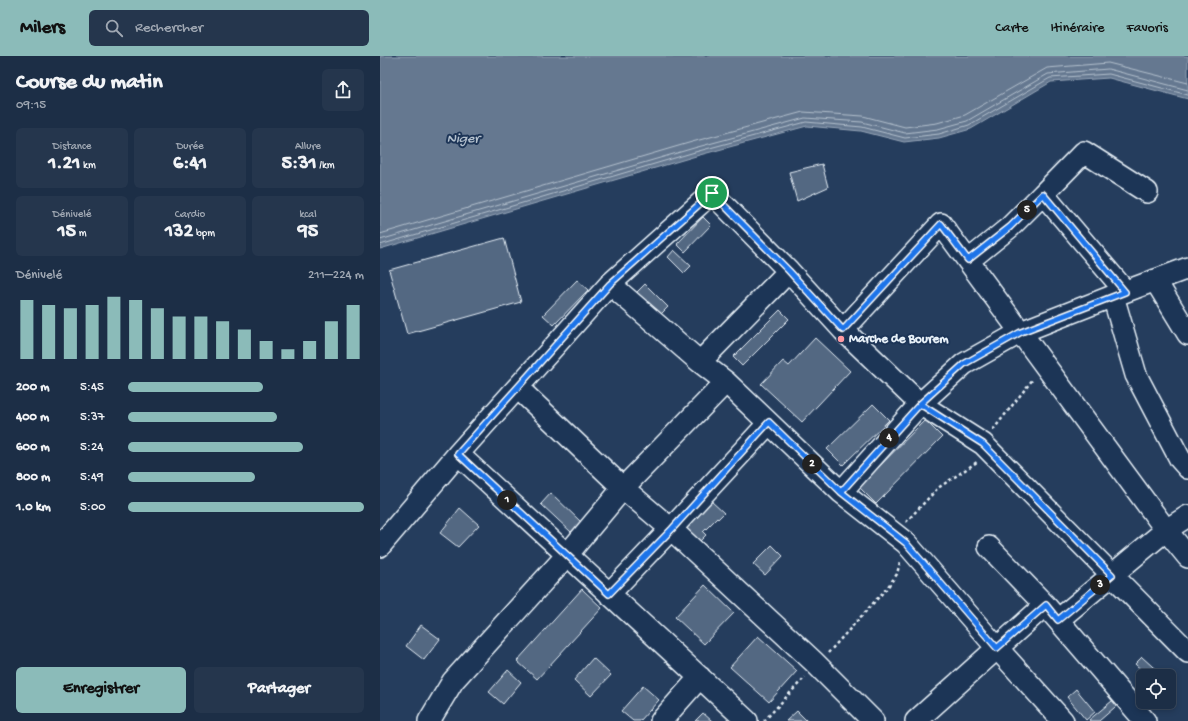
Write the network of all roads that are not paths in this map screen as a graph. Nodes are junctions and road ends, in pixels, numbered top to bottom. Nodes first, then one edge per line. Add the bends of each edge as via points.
1 (1147, 192) dead end
2 (1043, 194) junction
3 (968, 260) junction
4 (1188, 268) edge
5 (789, 271) junction
6 (1155, 280) junction
7 (610, 284) junction
8 (1119, 294) junction
9 (843, 330) junction
10 (1021, 332) junction
11 (1188, 334) edge
12 (700, 362) junction
13 (726, 382) junction
14 (518, 388) junction
15 (920, 404) junction
16 (769, 422) junction
17 (458, 454) junction
18 (1188, 468) edge
19 (623, 488) junction
20 (841, 492) junction
21 (1188, 516) edge
22 (672, 529) junction
23 (1166, 530) junction
24 (380, 546) edge
25 (989, 547) dead end
26 (566, 556) junction
27 (1188, 557) edge
28 (1112, 575) junction
29 (609, 594) junction
30 (1052, 613) junction
31 (997, 648) junction
32 (1188, 652) edge
33 (700, 678) junction
34 (429, 721) edge
35 (661, 721) edge
36 (747, 721) edge
37 (873, 721) edge
38 (916, 721) edge
39 (1063, 721) edge
40 (1145, 721) edge

1 - 2 street via 1084,152
2 - 3 street via 1010,227
2 - 8 street
3 - 9 street via 941,224
3 - 10 street
4 - 6 street
5 - 7 street via 712,193
5 - 9 street
5 - 12 street
6 - 8 street
6 - 11 street
7 - 12 street
7 - 14 street
8 - 10 street
8 - 18 street via 1136,375 1180,459
9 - 15 street
10 - 15 street via 964,364
10 - 23 street
12 - 13 street
13 - 16 street
13 - 19 street
14 - 17 street
14 - 19 street
15 - 20 street
15 - 28 street via 983,444
16 - 20 street
16 - 22 street
17 - 24 street
17 - 26 street
19 - 22 street
19 - 26 street
20 - 31 street via 906,543
21 - 23 street
22 - 29 street
22 - 37 street
23 - 27 street
23 - 28 street
25 - 30 street
26 - 29 street
26 - 34 street via 453,681
28 - 30 street
28 - 32 street
29 - 33 street
30 - 31 street
30 - 40 street
31 - 38 street
31 - 39 street
33 - 35 street
33 - 36 street

